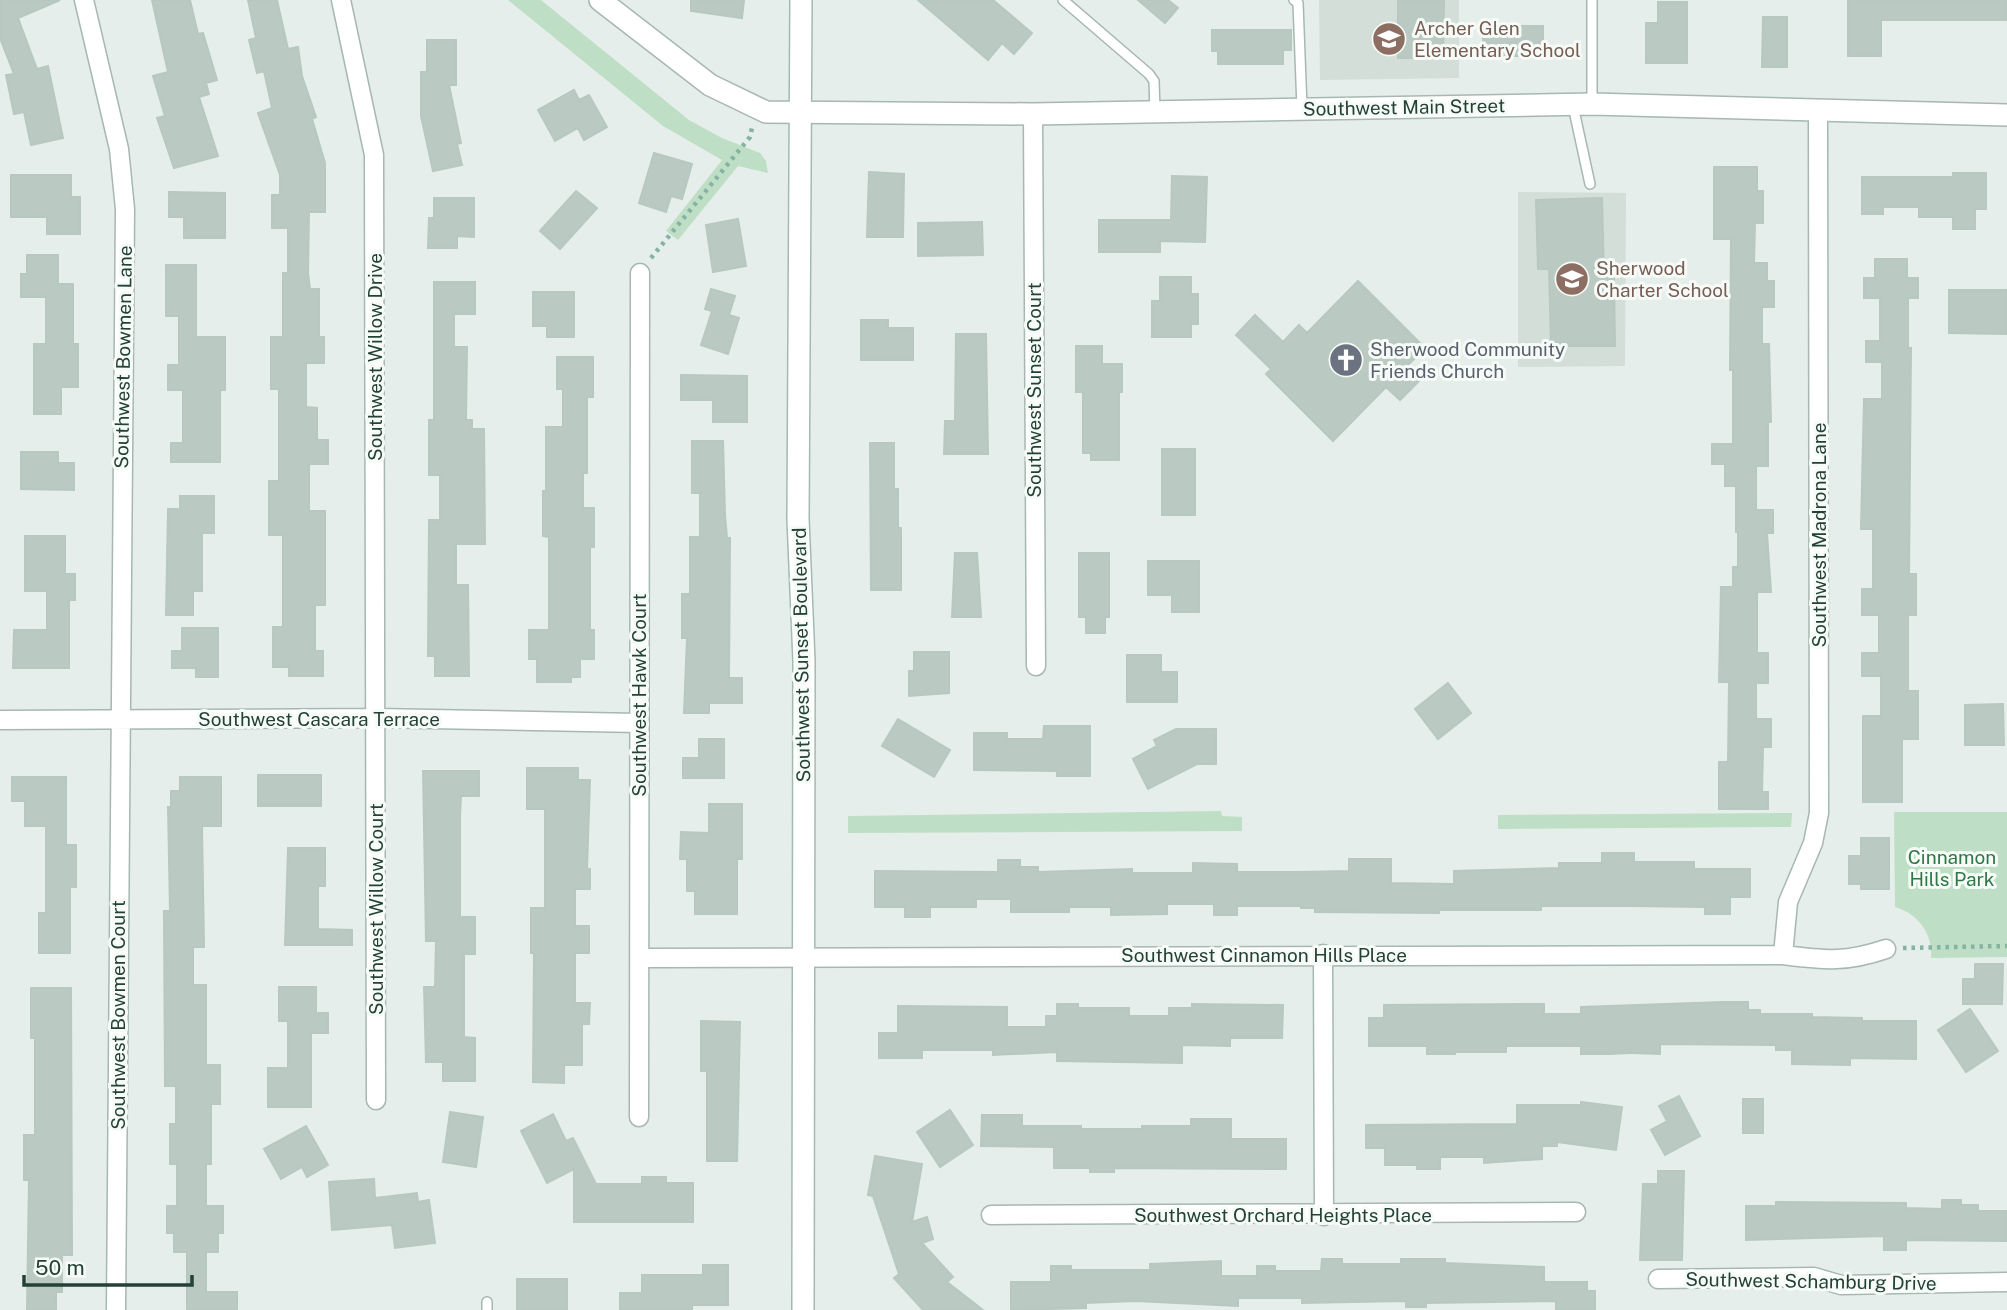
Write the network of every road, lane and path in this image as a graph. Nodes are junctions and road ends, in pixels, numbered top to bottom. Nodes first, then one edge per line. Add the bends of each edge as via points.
1 (84, 0) edge
2 (341, 0) edge
3 (600, 0) edge
4 (801, 0) edge
5 (1063, 0) edge
6 (1294, 0) edge
7 (1592, 0) edge
8 (1583, 104) junction
9 (1302, 109) junction
10 (756, 110) junction
11 (1818, 110) junction
12 (1155, 112) junction
13 (800, 114) junction
14 (1033, 114) junction
15 (2007, 115) edge
16 (1590, 184) dead end
17 (640, 273) joint
18 (1036, 666) dead end
19 (376, 718) junction
20 (120, 719) junction
21 (0, 720) edge
22 (638, 723) junction
23 (2007, 946) edge
24 (1886, 949) joint
25 (1323, 954) junction
26 (1783, 955) junction
27 (639, 958) junction
28 (805, 959) junction
29 (376, 1100) dead end
30 (639, 1117) dead end
31 (1576, 1212) dead end
32 (991, 1215) dead end
33 (1324, 1216) junction
34 (1658, 1279) dead end
35 (2007, 1282) edge
36 (116, 1310) edge
37 (803, 1310) edge

1 - 20 street, Southwest Bowmen Lane via 123,171
2 - 19 street, Southwest Willow Drive via 374,155
3 - 10 street via 710,85
4 - 13 street, Southwest Sunset Boulevard
5 - 12 lane via 1154,80
6 - 9 lane via 1298,3
7 - 8 lane
8 - 9 street, Southwest Main Street
8 - 11 street, Southwest Main Street
8 - 16 lane
9 - 12 street, Southwest Main Street
10 - 13 street, Southwest Main Street
10 - 17 path via 750,137
11 - 15 street, Southwest Main Street
11 - 26 street, Southwest Madrona Lane via 1819,813 1813,843 1788,902
12 - 14 street, Southwest Main Street
13 - 14 street, Southwest Main Street
13 - 28 street, Southwest Sunset Boulevard
14 - 18 street, Southwest Sunset Court
17 - 22 street, Southwest Hawk Court
19 - 20 street, Southwest Cascara Terrace
19 - 22 street, Southwest Cascara Terrace
19 - 29 street, Southwest Willow Court
20 - 21 street, Southwest Cascara Terrace
20 - 36 street, Southwest Bowmen Court
22 - 27 street, Southwest Hawk Court
23 - 24 path
24 - 26 street, Southwest Cinnamon Hills Place via 1854,960
25 - 26 street, Southwest Cinnamon Hills Place
25 - 28 street, Southwest Cinnamon Hills Place
25 - 33 street
27 - 28 street, Southwest Cinnamon Hills Place
27 - 30 street, Southwest Hawk Court
28 - 37 street, Southwest Sunset Boulevard
31 - 33 street, Southwest Orchard Heights Place
32 - 33 street, Southwest Orchard Heights Place
34 - 35 street, Southwest Schamburg Drive via 1814,1278 1841,1285

